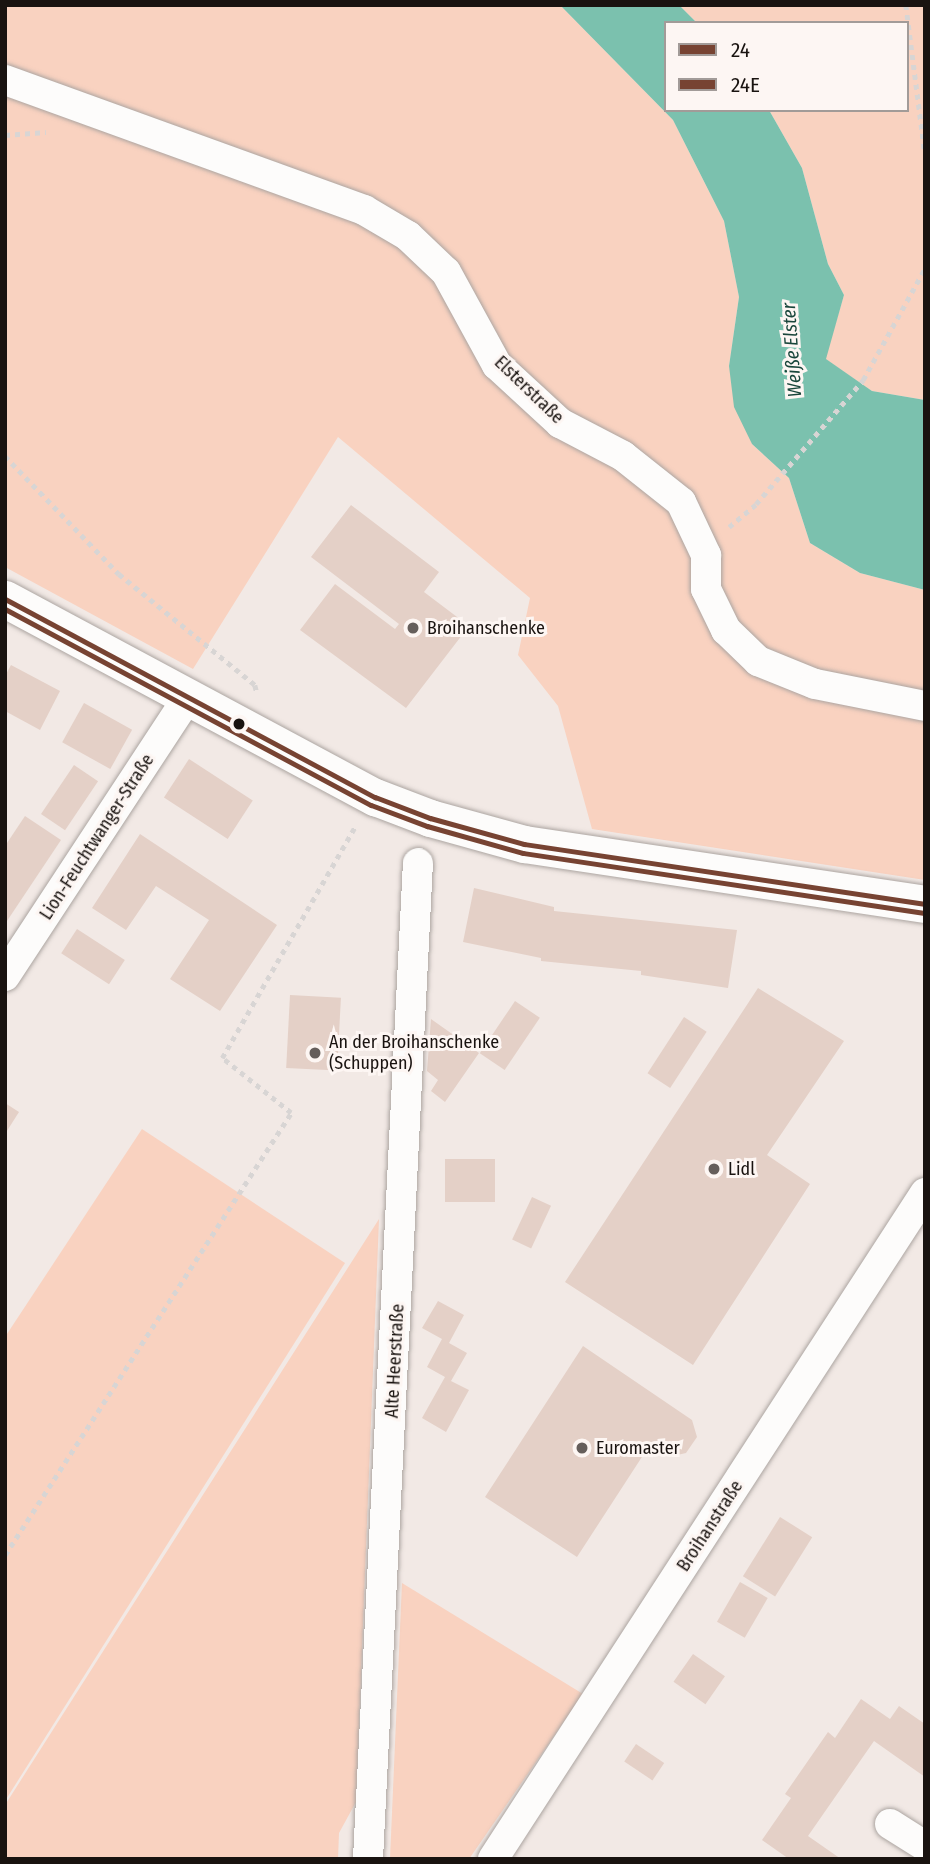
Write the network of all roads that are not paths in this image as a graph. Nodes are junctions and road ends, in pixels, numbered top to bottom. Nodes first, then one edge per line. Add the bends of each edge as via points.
1 (5, 80) edge
2 (5, 599) edge
3 (188, 697) junction
4 (925, 706) edge
5 (418, 863) dead end
6 (925, 904) edge
7 (5, 976) edge
8 (925, 1193) edge
9 (890, 1824) dead end
10 (925, 1846) edge
11 (368, 1859) edge
12 (493, 1859) edge

1 - 4 street, Elsterstraße via 364,210 408,236 446,272 497,365 560,423 623,456 681,502 706,555 706,589 726,630 758,662 814,684
2 - 3 street
3 - 6 street via 374,797 430,818 524,844
3 - 7 street, Lion-Feuchtwanger-Straße
5 - 11 street, Alte Heerstraße
8 - 12 street, Broihanstraße
9 - 10 street

